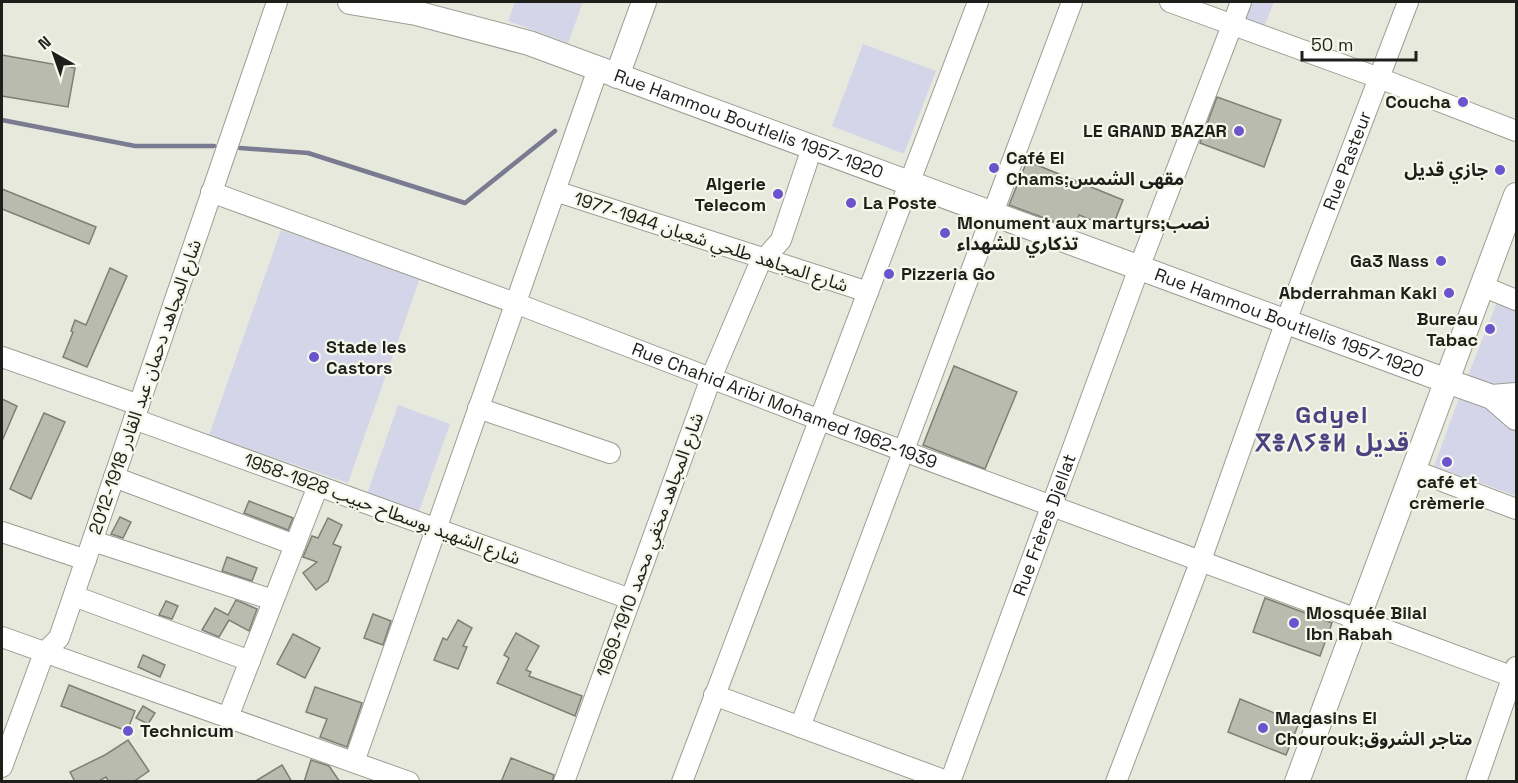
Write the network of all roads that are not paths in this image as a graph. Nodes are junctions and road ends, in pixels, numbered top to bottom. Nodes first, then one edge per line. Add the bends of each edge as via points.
1 (277, 2) edge
2 (351, 2) edge
3 (644, 2) edge
4 (978, 2) edge
5 (1072, 2) edge
6 (1170, 2) edge
7 (1241, 2) edge
8 (1408, 2) edge
9 (1232, 25) junction
10 (607, 72) junction
11 (1379, 78) junction
12 (1516, 131) edge
13 (812, 148) junction
14 (910, 184) junction
15 (555, 191) junction
16 (212, 192) junction
17 (1516, 195) edge
18 (992, 214) junction
19 (764, 259) junction
20 (1139, 268) junction
21 (1482, 286) junction
22 (868, 292) junction
23 (1516, 300) edge
24 (515, 303) junction
25 (1286, 321) junction
26 (2, 357) edge
27 (711, 378) junction
28 (1446, 381) junction
29 (1516, 395) edge
30 (1492, 396) junction
31 (478, 408) junction
32 (136, 412) junction
33 (1516, 418) edge
34 (820, 420) junction
35 (903, 451) junction
36 (610, 453) dead end
37 (1413, 470) junction
38 (114, 477) junction
39 (318, 486) junction
40 (1052, 506) junction
41 (1516, 509) edge
42 (436, 529) junction
43 (2, 532) edge
44 (93, 541) junction
45 (295, 545) junction
46 (86, 560) junction
47 (1201, 560) junction
48 (74, 596) junction
49 (630, 599) junction
50 (273, 600) junction
51 (1358, 618) junction
52 (2, 637) edge
53 (44, 653) junction
54 (250, 661) junction
55 (1515, 674) edge
56 (714, 695) junction
57 (228, 717) junction
58 (800, 727) junction
59 (354, 762) junction
60 (2, 767) edge
61 (409, 782) edge
62 (564, 782) edge
63 (681, 782) edge
64 (950, 782) edge
65 (1116, 782) edge
66 (1298, 782) edge
67 (1476, 782) edge

1 - 16 street, شارع المجاهد دحمان عبد القادر 1918-2012
2 - 10 main road, Rue Hammou Boutlelis 1957-1920 via 529,43
3 - 10 main road
4 - 14 street
5 - 18 street
6 - 9 street
7 - 9 street, Rue Frères Djellat
8 - 11 street, Rue Pasteur
9 - 11 street
9 - 20 street, Rue Frères Djellat
10 - 13 main road, Rue Hammou Boutlelis 1957-1920
10 - 15 street
11 - 12 street
11 - 25 street, Rue Pasteur
13 - 14 main road, Rue Hammou Boutlelis 1957-1920
13 - 19 street, شارع المجاهد مخفي محمد 1910-1969 via 781,240
14 - 18 main road, Rue Hammou Boutlelis 1957-1920
14 - 22 street
15 - 19 street, شارع المجاهد طلحي شعبان 1944-1977
15 - 24 street
16 - 24 street, Rue Chahid Aribi Mohamed 1962-1939
16 - 32 street, شارع المجاهد دحمان عبد القادر 1918-2012
17 - 21 main road
18 - 20 main road, Rue Hammou Boutlelis 1957-1920
18 - 35 street
19 - 22 street, شارع المجاهد طلحي شعبان 1944-1977
19 - 27 street, شارع المجاهد مخفي محمد 1910-1969
20 - 25 main road, Rue Hammou Boutlelis 1957-1920
20 - 40 street, Rue Frères Djellat
21 - 23 street
21 - 28 main road
22 - 34 street
24 - 27 street, Rue Chahid Aribi Mohamed 1962-1939
24 - 31 street
25 - 28 main road, Rue Hammou Boutlelis 1957-1920
25 - 47 street, Rue Pasteur
26 - 32 street, شارع الشهيد بوسطاح حبيب 1928-1958
27 - 34 street, Rue Chahid Aribi Mohamed 1962-1939
27 - 49 street, شارع المجاهد مخفي محمد 1910-1969
28 - 30 main road, Rue Hammou Boutlelis 1957-1920
28 - 37 main road
29 - 30 main road
30 - 33 main road
31 - 36 street
31 - 42 street
32 - 38 street, شارع المجاهد دحمان عبد القادر 1918-2012
32 - 39 street, شارع الشهيد بوسطاح حبيب 1928-1958
34 - 35 street, Rue Chahid Aribi Mohamed 1962-1939
34 - 56 street
35 - 40 street, Rue Chahid Aribi Mohamed 1962-1939
35 - 58 street
37 - 41 street
37 - 51 main road
38 - 44 street, شارع المجاهد دحمان عبد القادر 1918-2012
38 - 45 street
39 - 42 street, شارع الشهيد بوسطاح حبيب 1928-1958
39 - 45 street
40 - 47 street, Rue Chahid Aribi Mohamed 1962-1939
40 - 64 street, Rue Frères Djellat
42 - 49 street, شارع الشهيد بوسطاح حبيب 1928-1958
42 - 59 street
43 - 46 street
44 - 46 street, شارع المجاهد دحمان عبد القادر 1918-2012
44 - 50 street
45 - 50 street
46 - 48 street, شارع المجاهد دحمان عبد القادر 1918-2012
47 - 51 street, Rue Chahid Aribi Mohamed 1962-1939
47 - 65 street, Rue Pasteur
48 - 53 street, شارع المجاهد دحمان عبد القادر 1918-2012 via 60,638
48 - 54 street
49 - 62 street, شارع المجاهد مخفي محمد 1910-1969
50 - 54 street
51 - 55 street, Rue Chahid Aribi Mohamed 1962-1939
51 - 66 main road
52 - 53 street
53 - 57 street
53 - 60 street, شارع المجاهد دحمان عبد القادر 1918-2012
54 - 57 street
55 - 67 street
56 - 58 street
56 - 63 street
57 - 59 street
58 - 64 street
59 - 61 street

